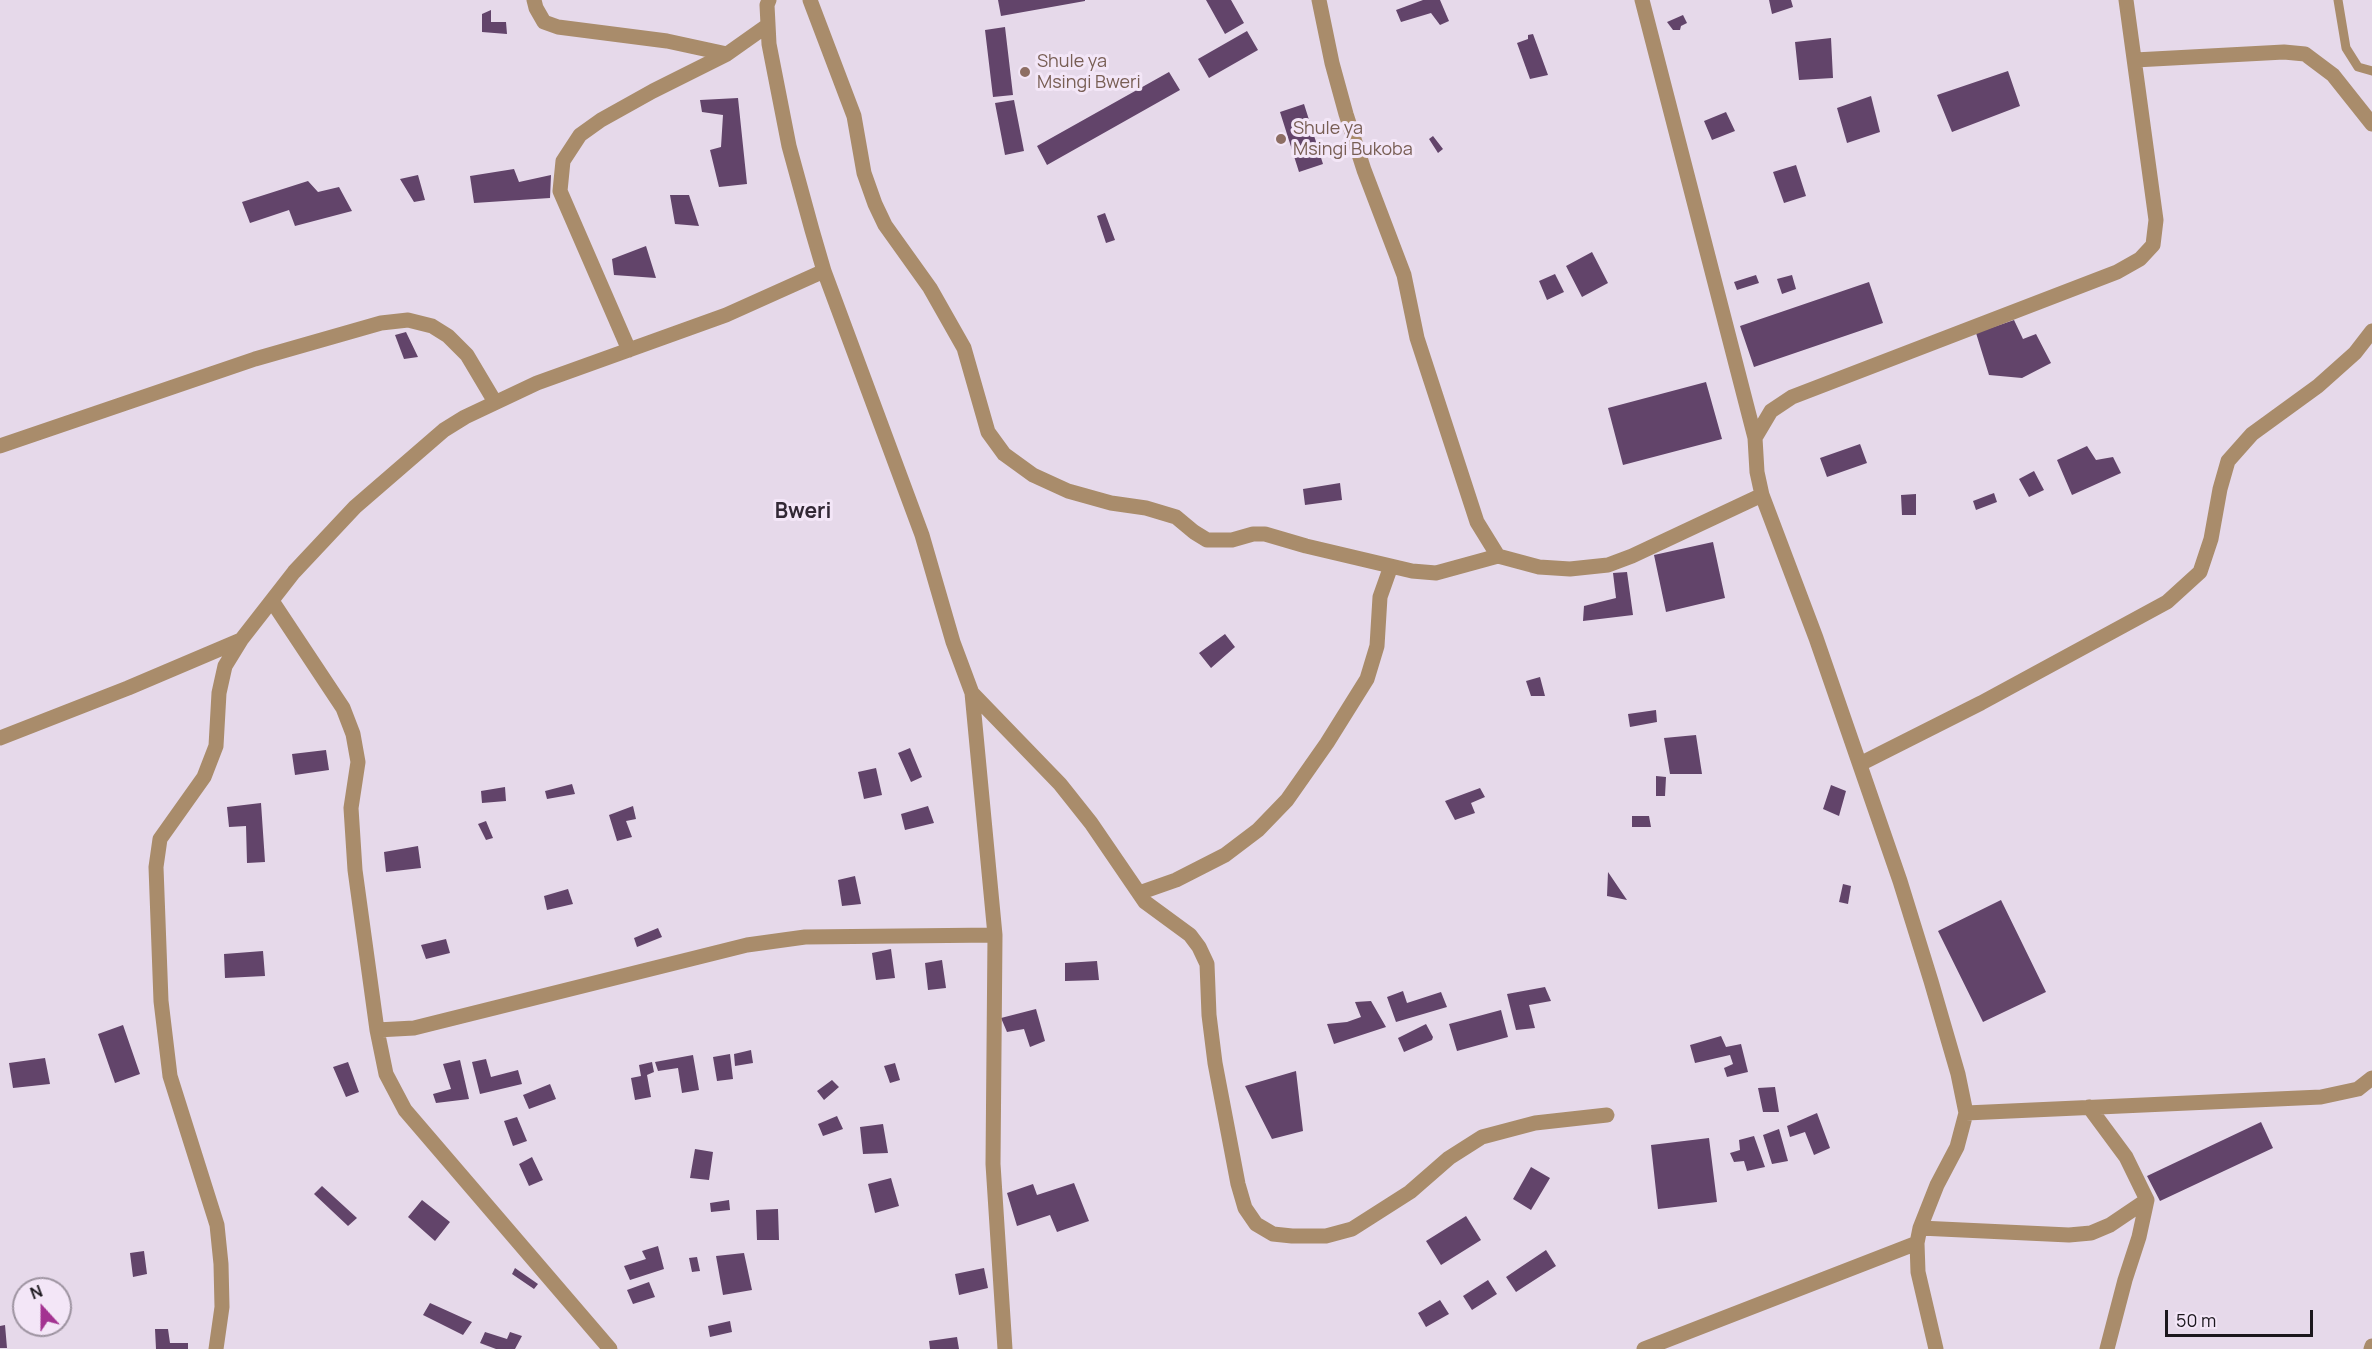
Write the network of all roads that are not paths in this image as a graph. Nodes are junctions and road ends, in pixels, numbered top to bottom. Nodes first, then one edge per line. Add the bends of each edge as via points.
1 (534, 0) edge
2 (769, 0) edge
3 (810, 0) edge
4 (1319, 0) edge
5 (1642, 0) edge
6 (2126, 0) edge
7 (2338, 0) edge
8 (768, 25) junction
9 (727, 54) junction
10 (2135, 60) junction
11 (2372, 70) edge
12 (2372, 124) edge
13 (824, 271) junction
14 (2372, 331) edge
15 (629, 350) junction
16 (495, 402) junction
17 (1755, 438) junction
18 (0, 446) edge
19 (1762, 495) junction
20 (1498, 556) junction
21 (1391, 566) junction
22 (272, 601) junction
23 (241, 640) junction
24 (972, 693) junction
25 (0, 738) edge
26 (1860, 764) junction
27 (1138, 893) junction
28 (995, 935) junction
29 (377, 1030) junction
30 (2372, 1078) edge
31 (2089, 1107) junction
32 (1966, 1113) junction
33 (1607, 1115) dead end
34 (2147, 1200) junction
35 (1919, 1236) junction
36 (216, 1349) edge
37 (610, 1349) edge
38 (1005, 1349) edge
39 (1644, 1349) edge
40 (1936, 1349) edge
41 (2107, 1349) edge

1 - 9 street via 544,22 558,27 667,41
2 - 8 street
3 - 21 street via 854,116 864,173 875,204 964,348 988,432 1004,454 1033,475 1068,491 1176,517 1207,540 1265,534
4 - 20 street via 1346,114 1404,275 1417,338 1477,522
5 - 17 street
6 - 10 street
7 - 11 lane via 2346,48 2358,67
8 - 9 street
8 - 13 street via 789,146
9 - 15 street via 602,120 580,135 563,161 560,191
10 - 12 street via 2305,54 2332,75
10 - 17 street via 2156,220 2153,245 2140,259 2117,272 1792,396 1771,411
13 - 15 street via 726,315
13 - 24 street via 922,535
14 - 26 street via 2355,353 2318,386 2252,434 2228,461 2200,572 2167,602
15 - 16 street
16 - 18 street via 467,355 448,336 432,326 408,320 381,323 255,359
16 - 22 street via 444,429 363,500 294,572
17 - 19 street
19 - 20 street via 1608,565 1539,567
19 - 26 street
20 - 21 street via 1436,573
21 - 27 street via 1380,597 1377,646 1367,679 1287,800 1226,855 1185,876
22 - 23 street
22 - 29 street via 344,708 353,734 357,762 351,808 355,870
23 - 25 street
23 - 36 street via 225,666 216,746 204,777 160,839 156,867 161,1001 170,1076 217,1225 222,1307
24 - 27 street via 1060,784
24 - 28 street
26 - 32 street via 1931,981
27 - 33 street via 1191,934 1207,964 1215,1063 1238,1184 1245,1208 1256,1224 1273,1234 1326,1236 1352,1229 1410,1192 1449,1158 1482,1137 1535,1123
28 - 29 street via 805,937 747,945 414,1028
28 - 38 street via 993,1164
29 - 37 street via 386,1074 405,1110
30 - 31 street via 2358,1089 2322,1097
31 - 32 street
31 - 34 street via 2126,1157
32 - 35 street via 1958,1147 1937,1185
34 - 35 street via 2118,1221 2091,1233
34 - 41 street
35 - 39 street
35 - 40 street via 1918,1272

